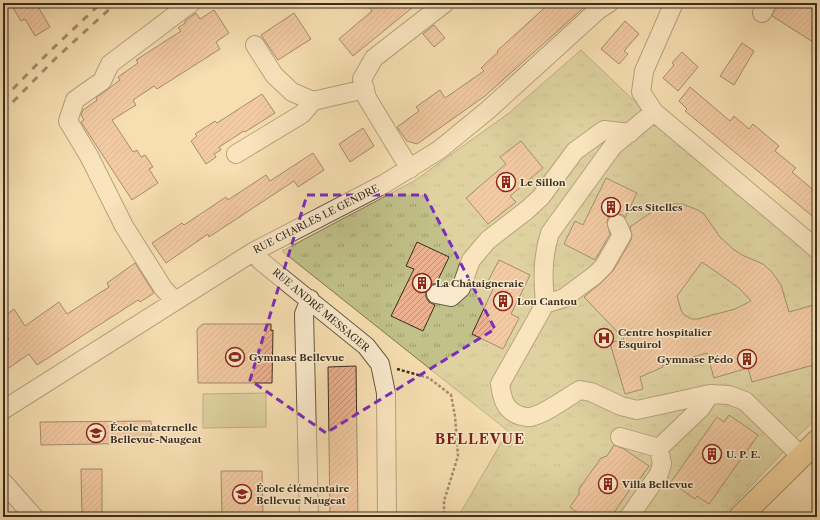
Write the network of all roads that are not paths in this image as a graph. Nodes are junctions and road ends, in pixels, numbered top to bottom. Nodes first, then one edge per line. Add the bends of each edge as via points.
1 (191, 3) edge
2 (445, 3) edge
3 (609, 3) edge
4 (672, 3) edge
5 (256, 45) dead end
6 (365, 89) junction
7 (313, 101) junction
8 (654, 112) junction
9 (630, 133) junction
10 (236, 154) dead end
11 (410, 169) junction
12 (617, 224) dead end
13 (817, 249) edge
14 (253, 252) junction
15 (436, 294) dead end
16 (310, 299) junction
17 (174, 300) junction
18 (544, 304) junction
19 (710, 394) junction
20 (3, 410) edge
21 (620, 437) dead end
22 (817, 440) edge
23 (659, 448) junction
24 (801, 456) junction
25 (3, 482) edge
26 (34, 517) edge
27 (309, 517) edge
28 (387, 517) edge
29 (629, 517) edge
30 (740, 517) edge

1 - 17 street via 110,64 102,81 75,100 68,122 89,156 124,226 163,288
2 - 6 street via 374,58 362,78
3 - 11 street, RUE CHARLES LE GENDRE via 598,10 488,110 439,150
4 - 8 street via 644,71 641,92
5 - 7 street via 274,75 292,92
6 - 7 street
6 - 11 street via 367,98
7 - 10 street via 302,114
8 - 9 street
8 - 13 street
9 - 15 street via 604,130 575,151 541,197 488,240 471,260 461,288 451,298
9 - 18 street via 613,146 550,233 545,247
11 - 14 street, RUE CHARLES LE GENDRE
12 - 18 street via 622,235 604,266 595,276 564,298
14 - 16 street, RUE ANDRÉ MESSAGER
14 - 17 street, RUE CHARLES LE GENDRE
16 - 27 street via 304,314
16 - 28 street, RUE ANDRÉ MESSAGER via 366,346 380,364 386,393
17 - 20 street, RUE CHARLES LE GENDRE
18 - 19 street via 500,384 502,398 507,407 516,414 529,418 540,414 580,390 592,392 621,406 637,410
19 - 23 street via 701,408
19 - 24 street via 730,395 745,401
21 - 23 street
22 - 24 main road
23 - 29 street via 662,464 660,474
24 - 30 main road
25 - 26 street

